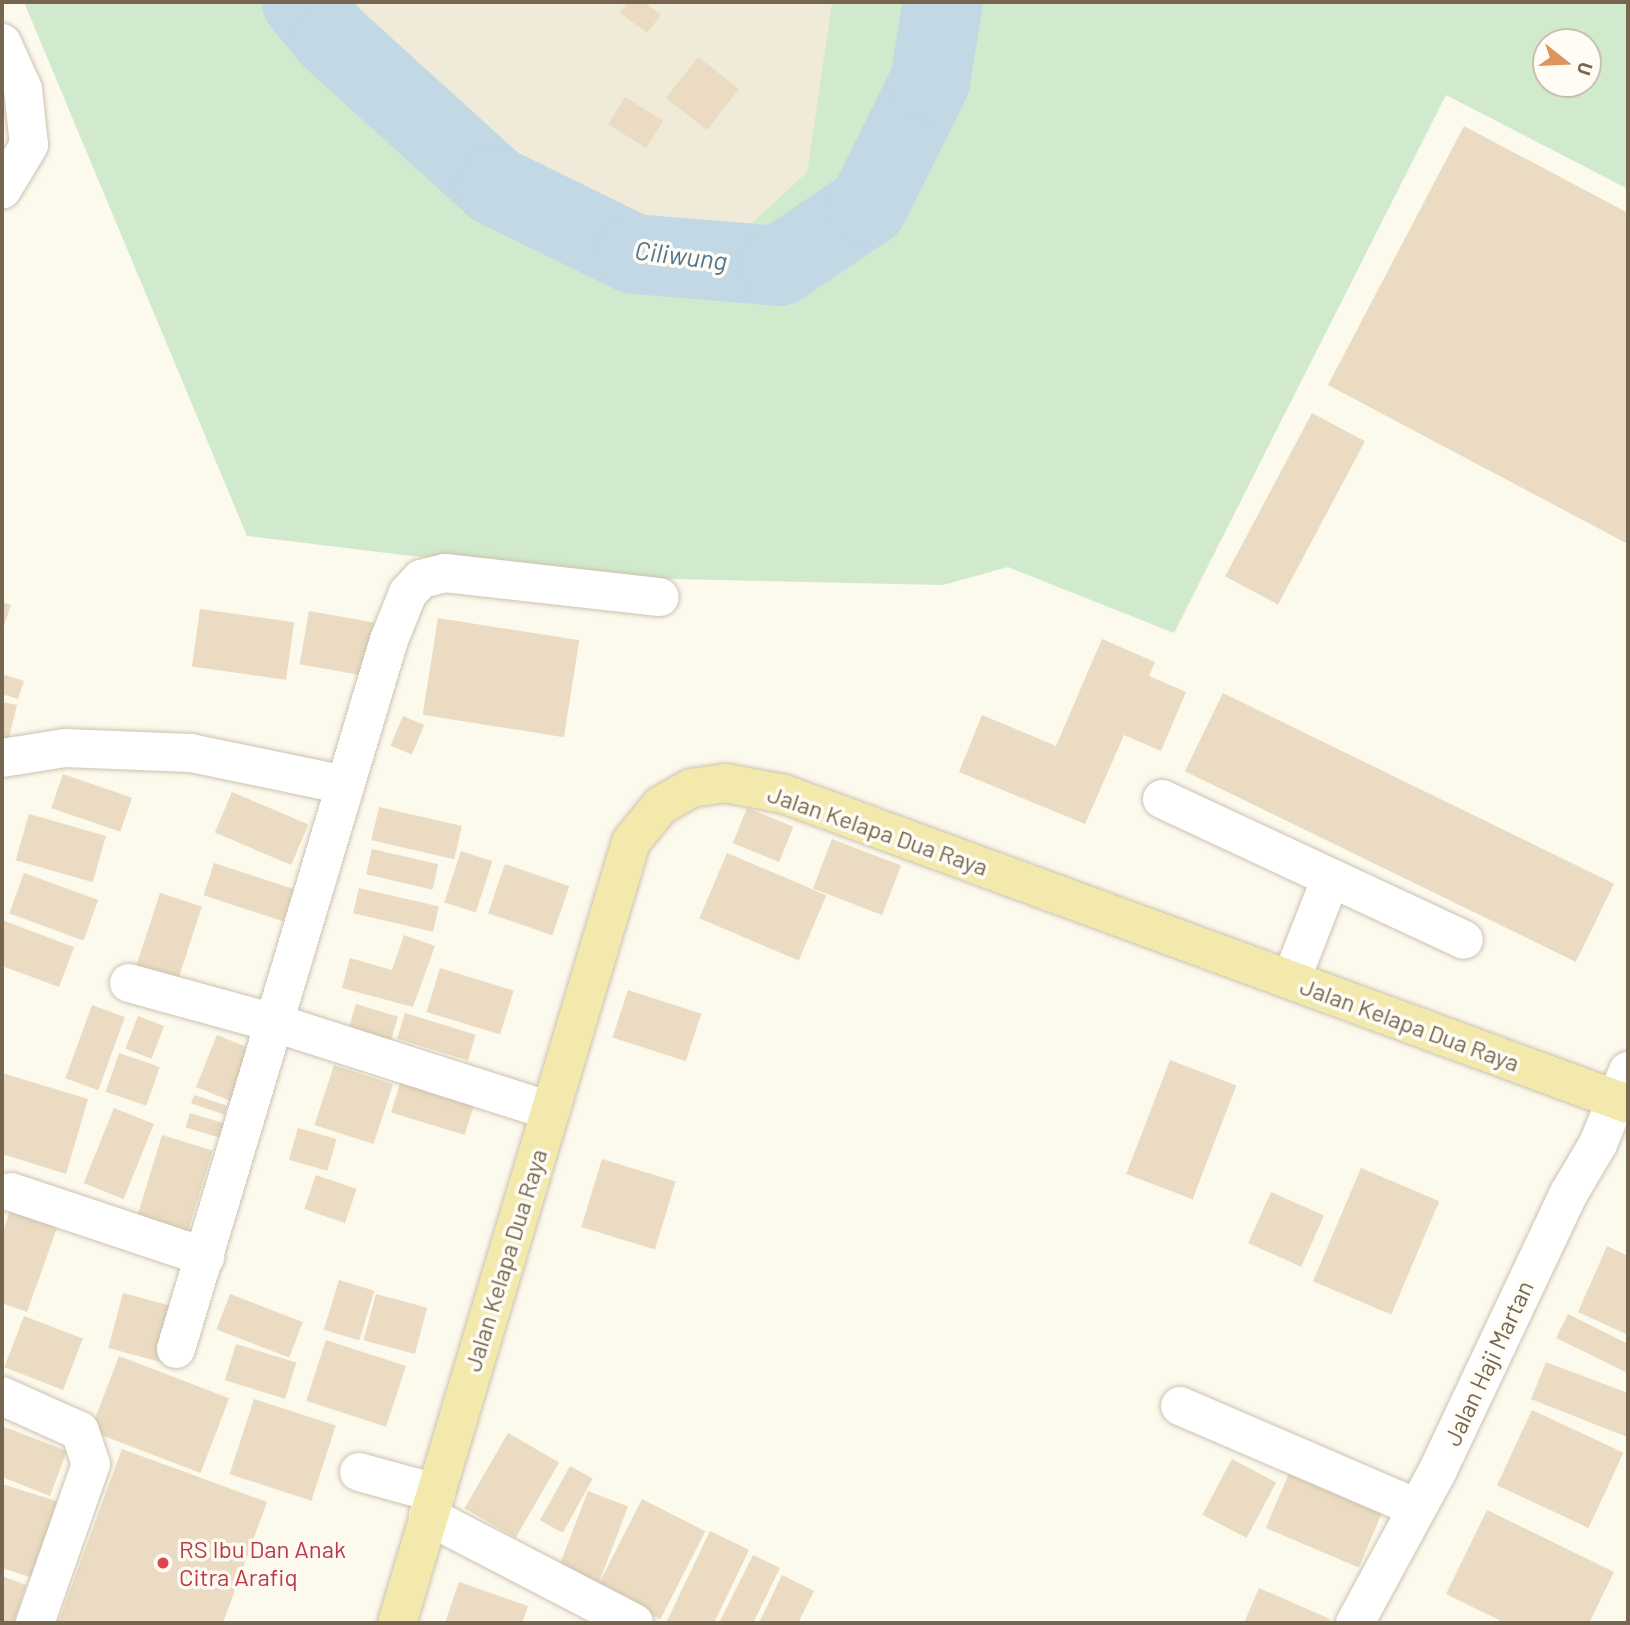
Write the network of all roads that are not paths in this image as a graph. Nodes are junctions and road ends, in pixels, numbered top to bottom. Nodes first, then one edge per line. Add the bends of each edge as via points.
1 (2, 43) edge
2 (2, 190) edge
3 (660, 597) dead end
4 (2, 758) edge
5 (345, 785) junction
6 (1162, 799) dead end
7 (1330, 880) junction
8 (1464, 940) dead end
9 (1291, 980) junction
10 (129, 983) dead end
11 (278, 1024) junction
12 (1624, 1091) edge
13 (550, 1111) junction
14 (11, 1192) dead end
15 (205, 1257) junction
16 (176, 1349) dead end
17 (2, 1396) edge
18 (1180, 1406) dead end
19 (359, 1472) dead end
20 (432, 1504) junction
21 (1414, 1507) junction
22 (35, 1623) edge
23 (397, 1623) edge
24 (634, 1623) edge
25 (1355, 1623) edge

1 - 2 street via 23,89 29,145
3 - 5 street via 445,573 421,579 399,610
4 - 5 street via 65,748 191,753
5 - 11 street
6 - 7 street
7 - 8 street
7 - 9 street
9 - 12 main road, Jalan Kelapa Dua Raya
9 - 13 main road, Jalan Kelapa Dua Raya via 784,794 725,783 691,788 660,806 631,842
10 - 11 street
11 - 13 street
11 - 15 street
12 - 21 street, Jalan Haji Martan via 1438,1470
13 - 20 main road, Jalan Kelapa Dua Raya
14 - 15 street
15 - 16 street
17 - 22 street via 80,1431 90,1456 81,1504
18 - 21 street
19 - 20 street
20 - 23 main road, Jalan Kelapa Dua Raya
20 - 24 street
21 - 25 street, Jalan Haji Martan

